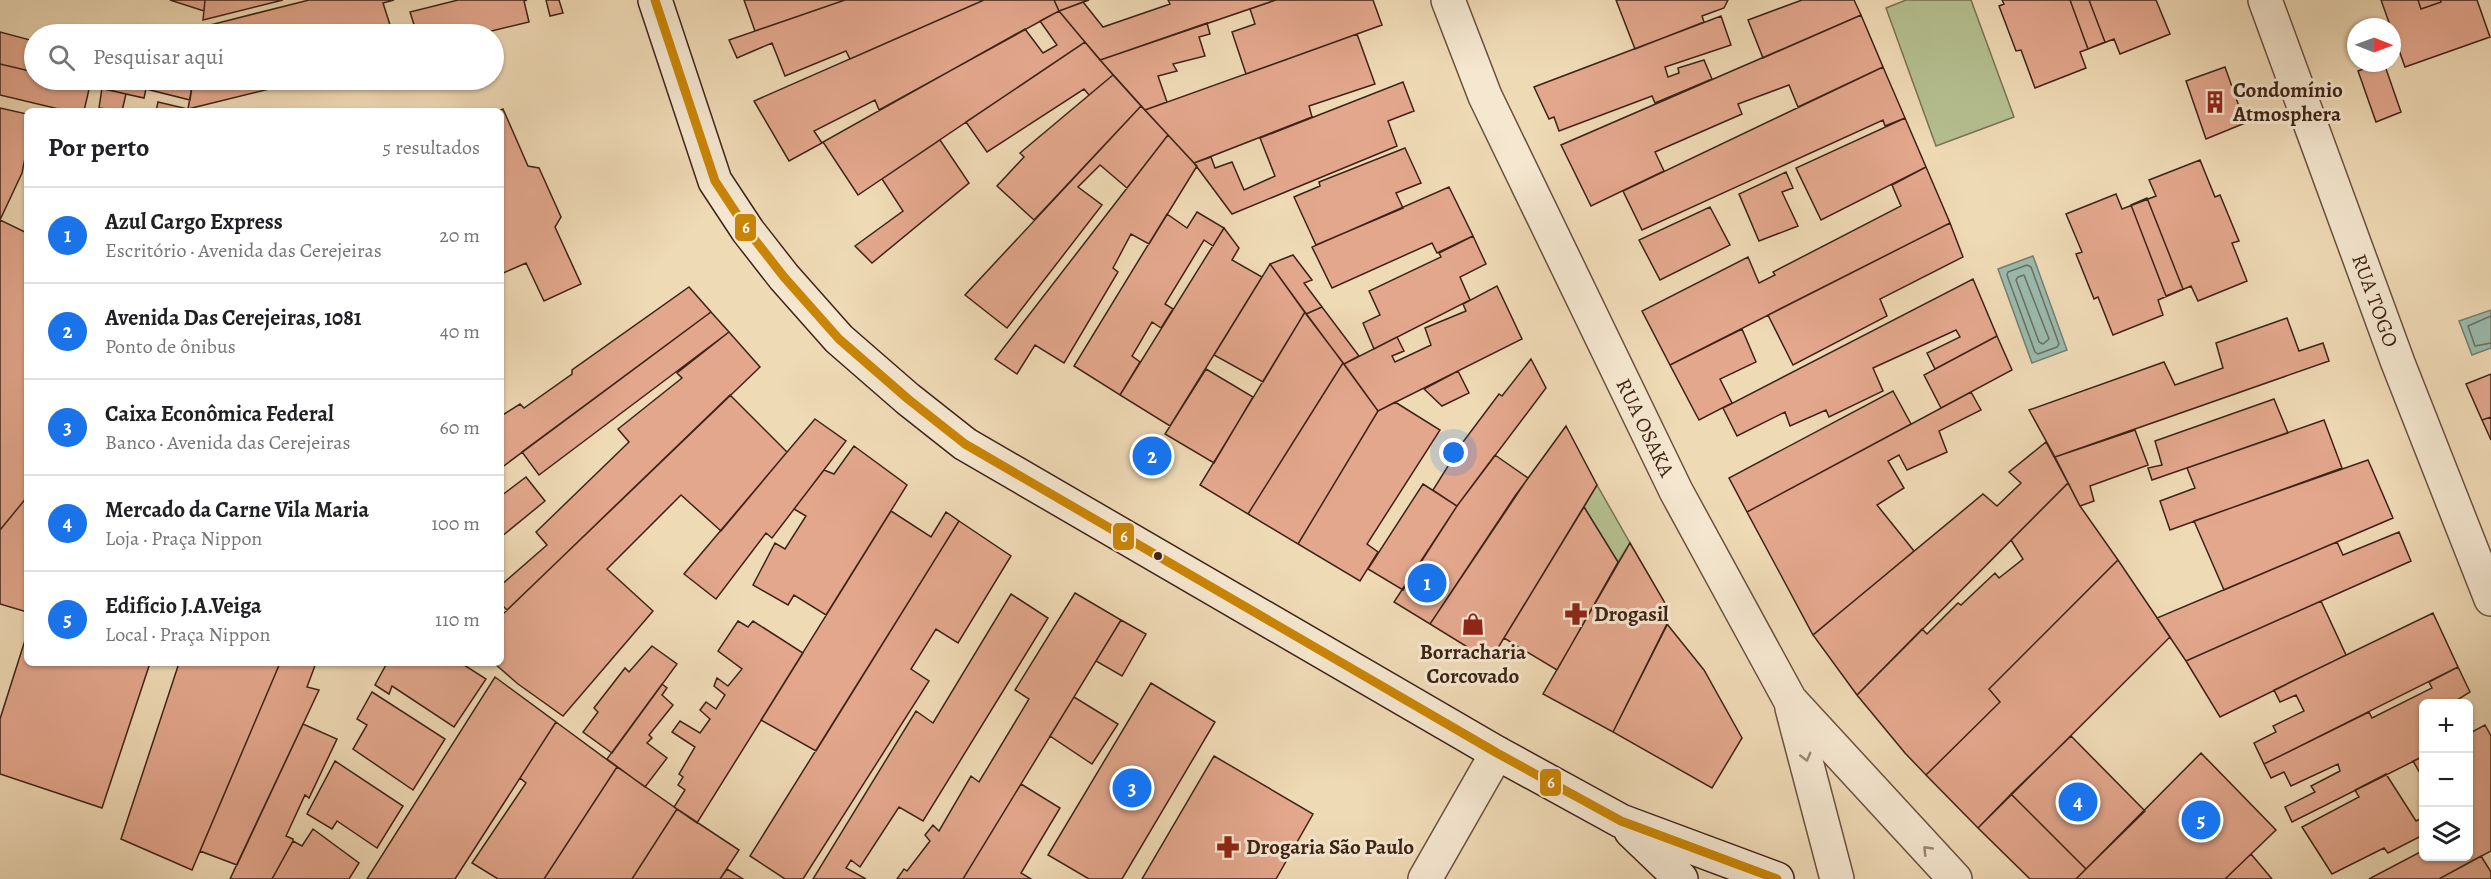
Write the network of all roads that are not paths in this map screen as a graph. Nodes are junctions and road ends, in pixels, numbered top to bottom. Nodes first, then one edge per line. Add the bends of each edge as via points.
1 (655, 0) edge
2 (1448, 0) edge
3 (2265, 0) edge
4 (2491, 599) edge
5 (1790, 700) junction
6 (1497, 753) junction
7 (1621, 821) junction
8 (1425, 879) edge
9 (1681, 879) edge
10 (1777, 879) edge
11 (1837, 879) edge
12 (1955, 879) edge

1 - 6 street via 715,181 784,277 839,339 965,444
2 - 5 street, RUA OSAKA via 1485,96 1666,470
3 - 4 street, RUA TOGO via 2398,363
5 -> 11 street
12 -> 5 street, RUA OSAKA
6 - 7 street
6 - 8 street
7 - 9 street
7 - 10 street

